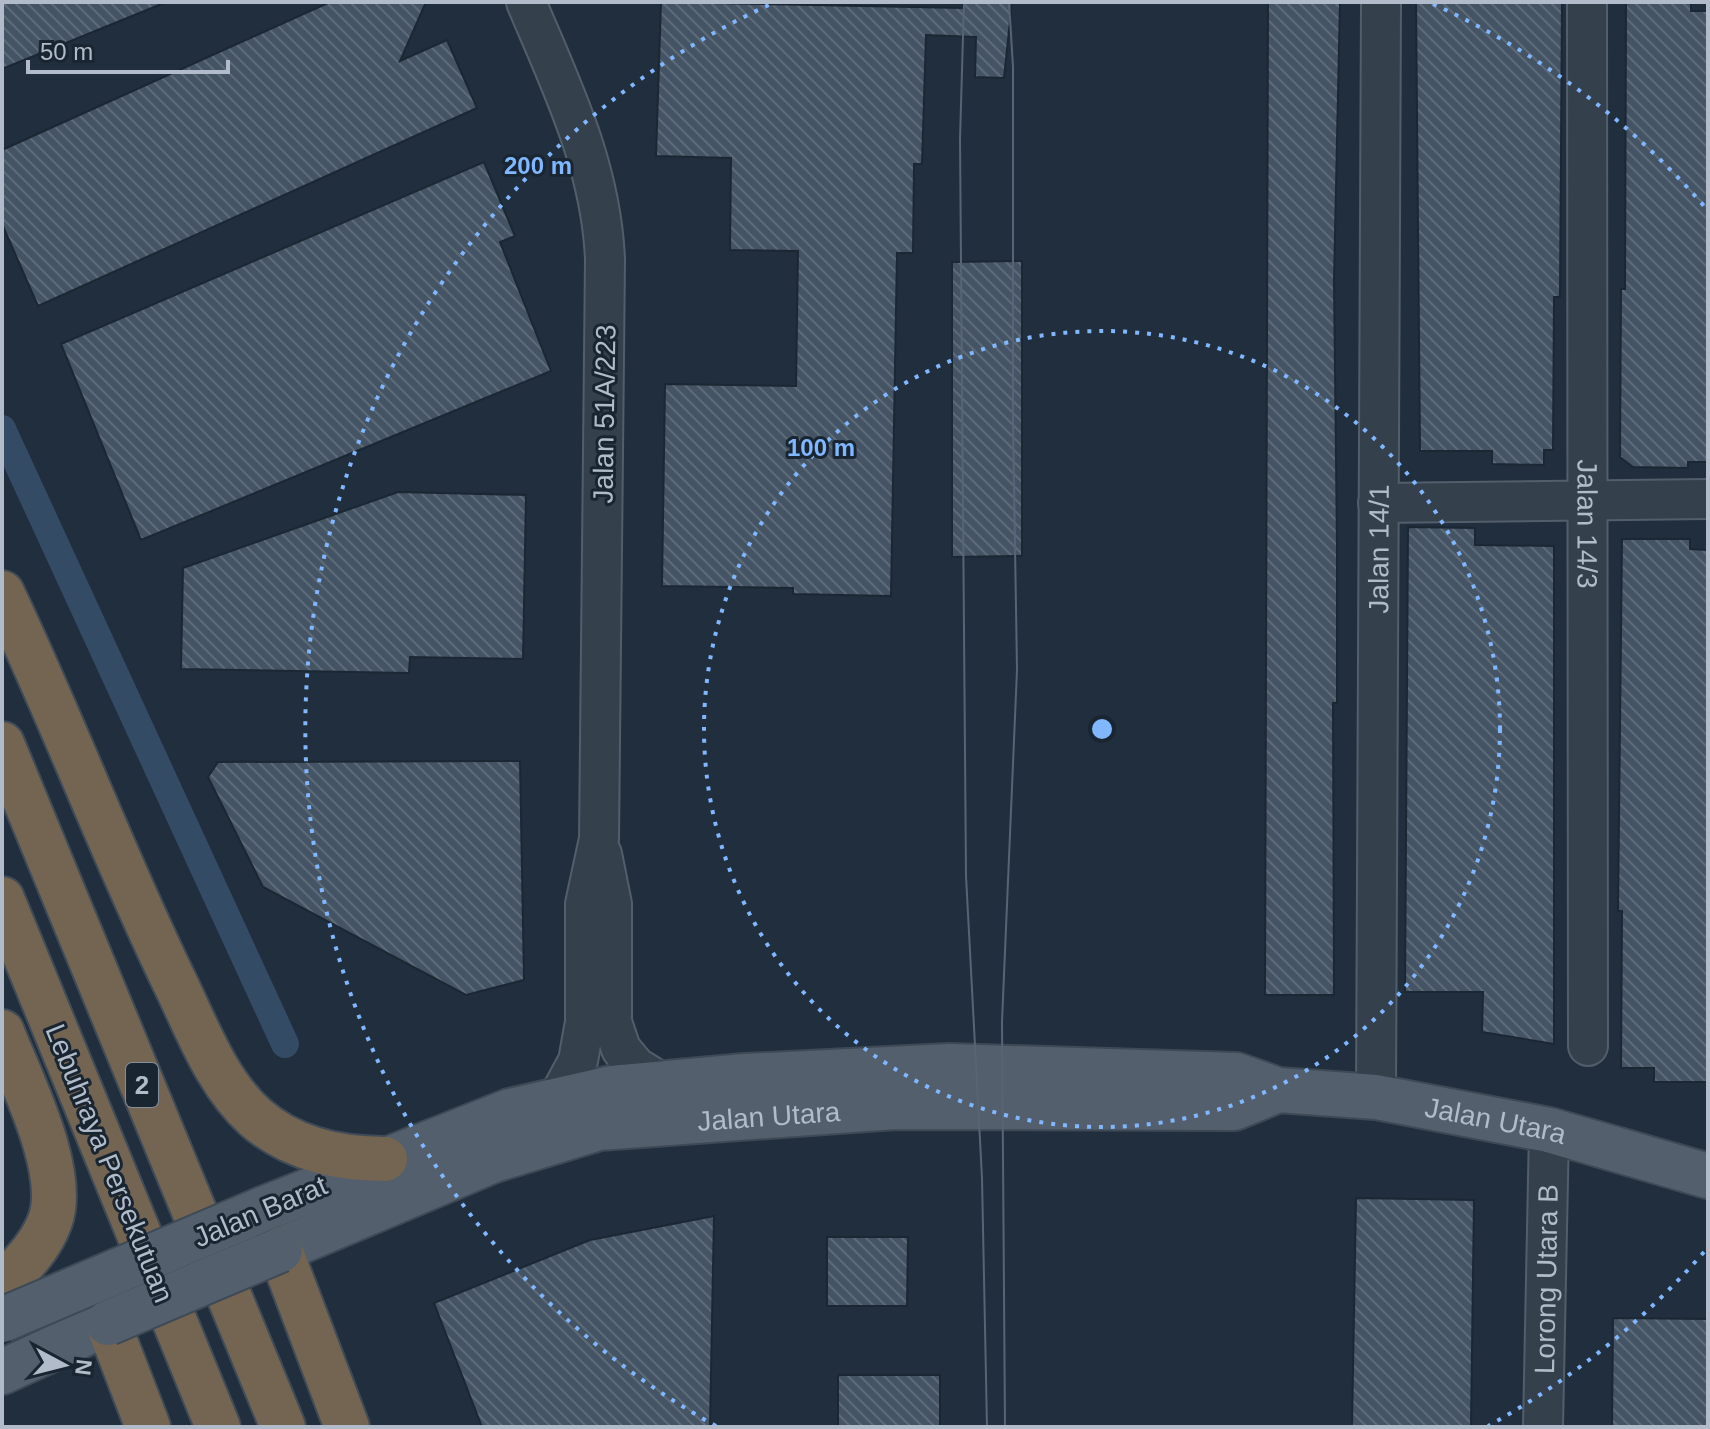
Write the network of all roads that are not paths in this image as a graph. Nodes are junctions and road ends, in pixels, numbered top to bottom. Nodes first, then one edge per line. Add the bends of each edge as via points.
1 (526, 2) edge
2 (1381, 2) edge
3 (1587, 2) edge
4 (1588, 498) junction
5 (1708, 499) edge
6 (1378, 503) junction
7 (2, 593) edge
8 (2, 744) edge
9 (599, 839) junction
10 (2, 899) edge
11 (2, 1032) edge
12 (1588, 1046) dead end
13 (662, 1083) junction
14 (1278, 1090) junction
15 (1376, 1097) junction
16 (558, 1098) junction
17 (1549, 1130) junction
18 (385, 1159) junction
19 (1708, 1176) edge
20 (280, 1250) junction
21 (2, 1284) edge
22 (2, 1320) edge
23 (108, 1323) junction
24 (2, 1372) edge
25 (148, 1427) edge
26 (218, 1427) edge
27 (283, 1427) edge
28 (347, 1427) edge
29 (1543, 1427) edge

1 - 9 street, Jalan 51A/223 via 585,142 603,219
2 - 6 street, Jalan 14/1
3 - 4 street, Jalan 14/3
4 - 5 street
4 - 6 street
4 - 12 street, Jalan 14/3
6 - 15 street, Jalan 14/1
7 - 18 highway via 161,954 236,1098 256,1117 307,1147 344,1159
8 - 27 highway, Lebuhraya Persekutuan / 2
9 - 13 street, Jalan 51A/223 via 612,904 612,1022 628,1058
9 - 16 street, Jalan 51A/223 via 585,904 585,1022 578,1061
10 - 26 highway, Lebuhraya Persekutuan / 2
11 - 21 highway via 46,1147 53,1186 52,1218 37,1247
13 - 14 main road, Jalan Utara via 949,1066 1185,1071 1236,1075
13 - 16 main road, Jalan Utara
14 - 15 main road, Jalan Utara
14 - 20 main road, Jalan Utara via 1234,1108 895,1107 599,1128 494,1160
15 - 17 main road, Jalan Utara
16 - 18 main road, Jalan Utara
17 - 19 main road, Jalan Utara
17 - 29 street, Lorong Utara B
18 - 22 main road, Jalan Barat, bridge
20 - 23 main road, Jalan Barat, bridge
20 - 28 highway
23 - 24 main road, Jalan Barat
23 - 25 highway

